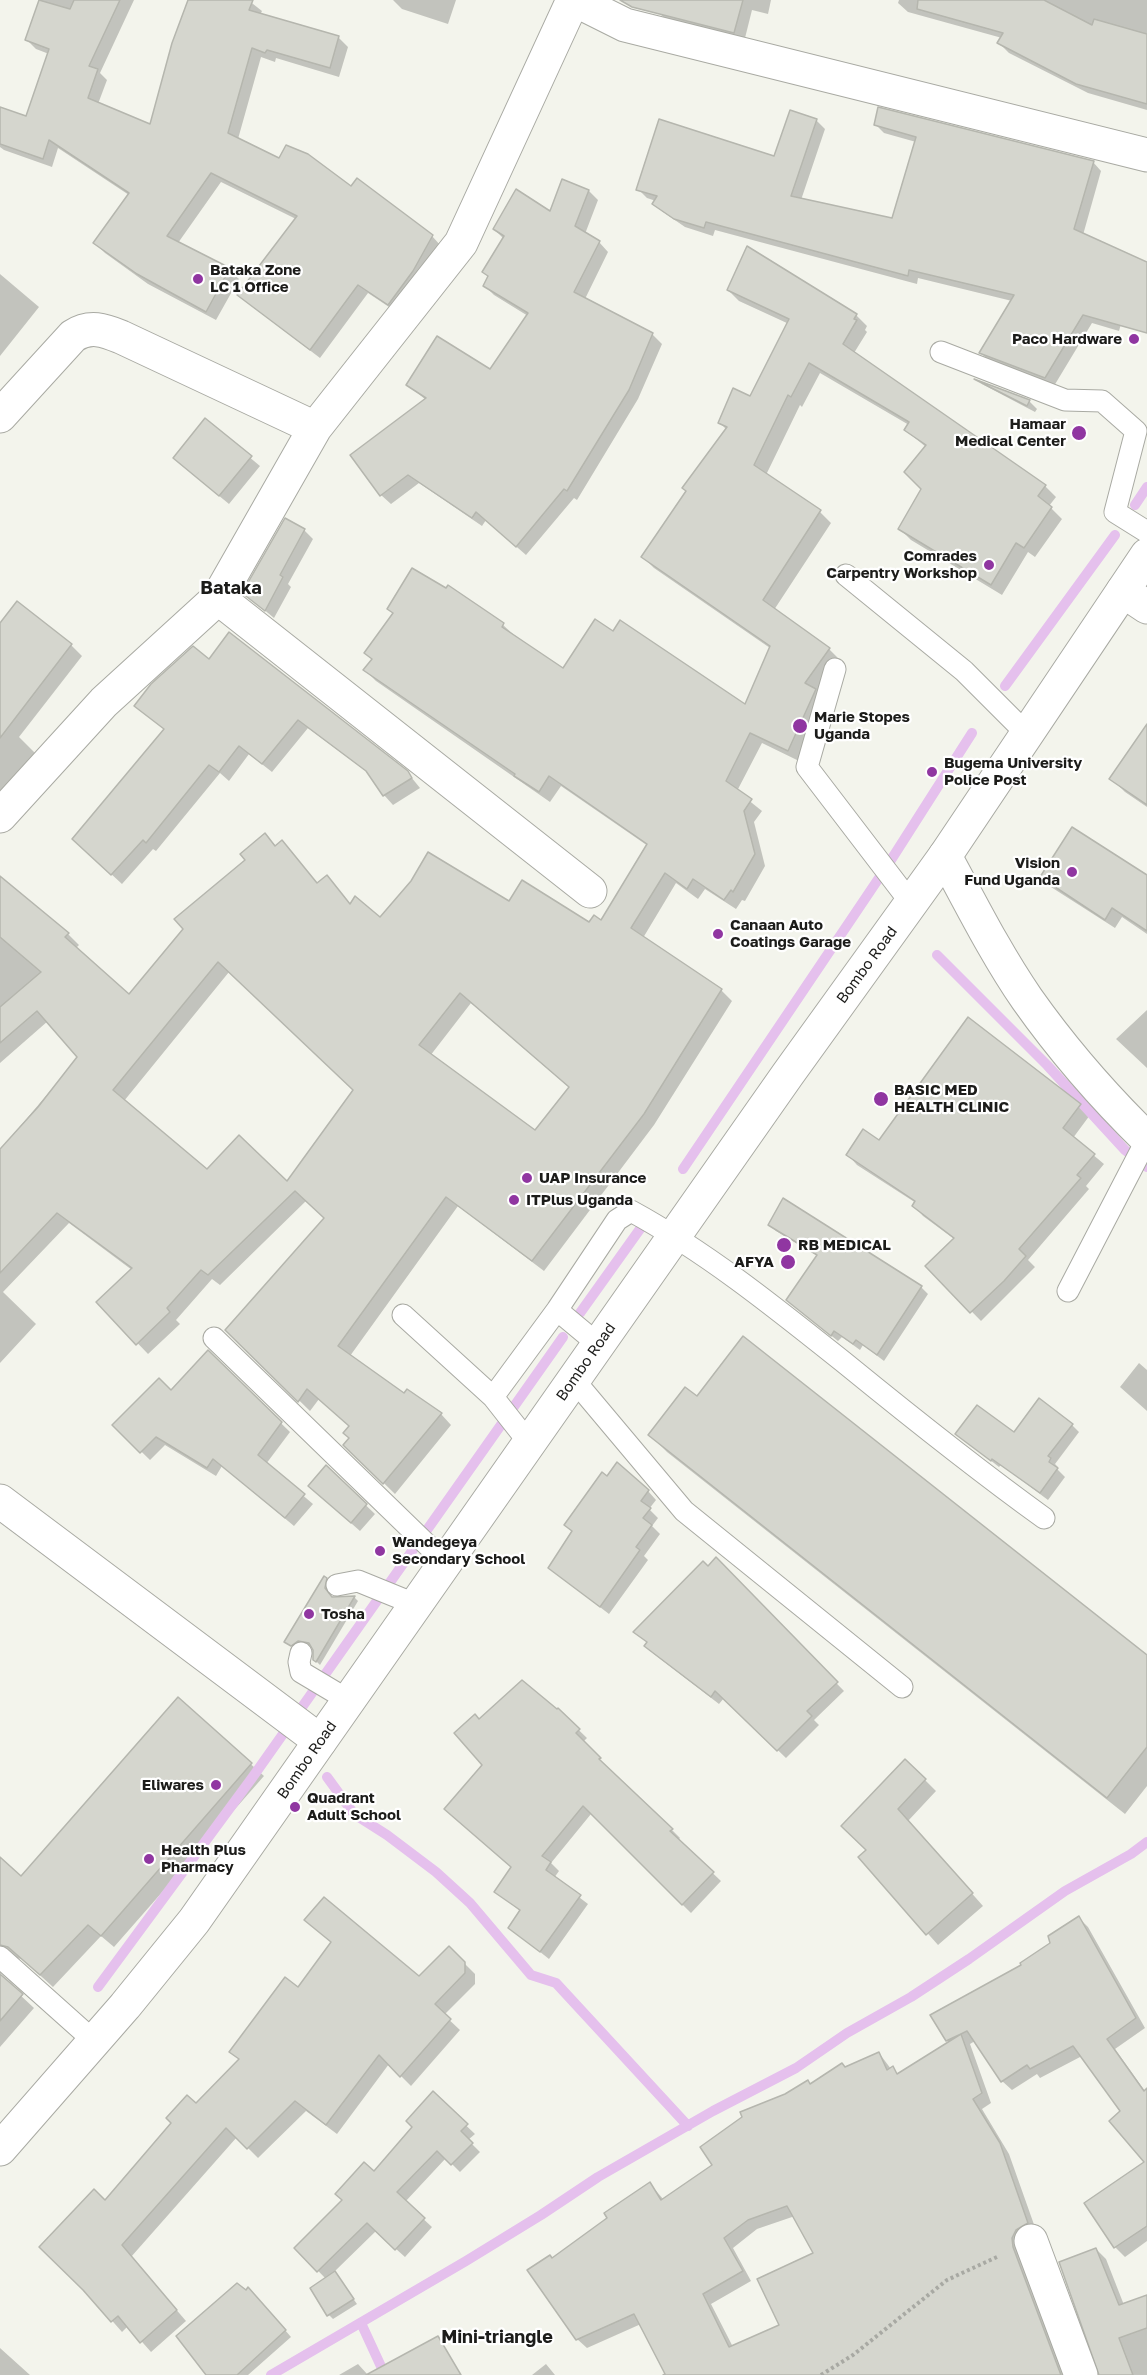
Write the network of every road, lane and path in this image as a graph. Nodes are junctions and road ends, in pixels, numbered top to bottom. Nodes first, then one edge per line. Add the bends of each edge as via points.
1 (574, 0) edge
2 (628, 13) edge
3 (1147, 155) edge
4 (940, 352) dead end
5 (0, 416) edge
6 (315, 428) junction
7 (1147, 532) edge
8 (1147, 555) edge
9 (846, 575) dead end
10 (218, 598) junction
11 (1135, 599) edge
12 (835, 669) dead end
13 (1027, 734) junction
14 (0, 816) edge
15 (945, 856) junction
16 (590, 891) dead end
17 (911, 903) junction
18 (1147, 1139) edge
19 (675, 1235) junction
20 (1068, 1291) dead end
21 (556, 1310) junction
22 (403, 1316) dead end
23 (214, 1338) dead end
24 (598, 1345) junction
25 (574, 1380) junction
26 (493, 1397) junction
27 (530, 1444) junction
28 (0, 1501) edge
29 (1044, 1518) dead end
30 (446, 1563) junction
31 (338, 1585) dead end
32 (417, 1605) junction
33 (301, 1653) dead end
34 (902, 1687) dead end
35 (348, 1700) junction
36 (320, 1741) junction
37 (0, 1957) edge
38 (94, 2041) junction
39 (2, 2142) edge
40 (1031, 2241) joint
41 (820, 2375) edge
42 (1081, 2375) edge

1 - 2 street
1 - 6 street via 461,243
2 - 3 street
4 - 7 lane via 1065,400 1102,401 1136,431 1115,512
5 - 6 street via 73,336 97,328
6 - 10 street
8 - 11 street, Bombo Road
9 - 13 lane via 964,671
10 - 14 street via 104,702
10 - 16 street
11 - 13 street, Bombo Road
12 - 17 lane via 807,767
13 - 15 street, Bombo Road
15 - 17 street, Bombo Road
15 - 18 street via 1027,998 1072,1059
17 - 19 street, Bombo Road
18 - 20 lane
19 - 21 lane via 631,1211 617,1220
19 - 24 street, Bombo Road
19 - 29 lane
21 - 24 lane
21 - 26 lane
22 - 26 lane
23 - 30 lane
24 - 25 street, Bombo Road
25 - 27 street, Bombo Road
25 - 34 lane via 684,1511
26 - 27 lane
27 - 30 street, Bombo Road
28 - 36 street
30 - 32 street, Bombo Road
31 - 32 lane via 358,1581
32 - 35 street, Bombo Road
33 - 35 lane via 301,1672
35 - 36 street, Bombo Road
36 - 38 street, Bombo Road via 194,1921
37 - 38 lane
38 - 39 street, Bombo Road
40 - 41 path via 947,2280 853,2355
40 - 42 street

